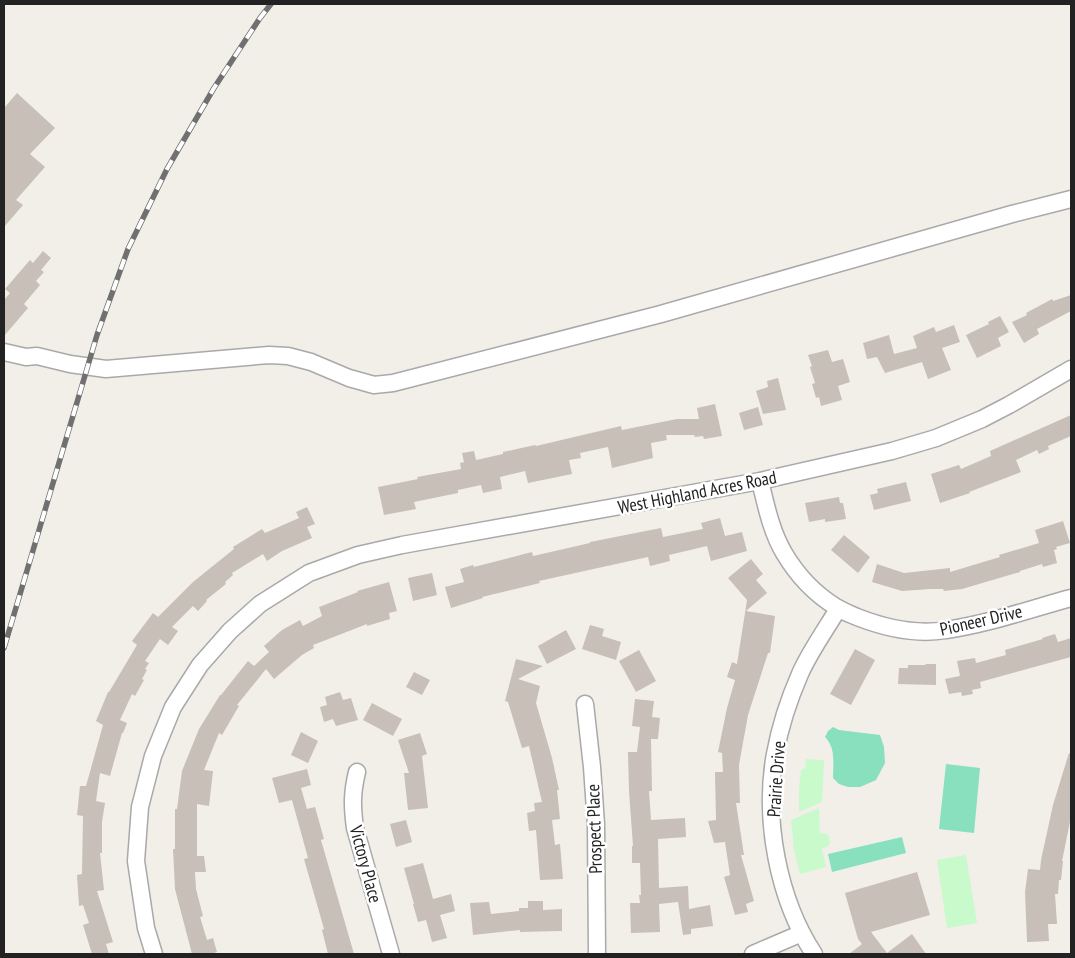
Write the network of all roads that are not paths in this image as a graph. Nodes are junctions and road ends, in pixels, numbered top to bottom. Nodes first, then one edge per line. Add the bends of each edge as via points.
1 (1071, 199) edge
2 (4, 340) edge
3 (4, 352) edge
4 (36, 356) junction
5 (1071, 369) edge
6 (760, 481) junction
7 (1071, 598) edge
8 (838, 609) junction
9 (585, 704) dead end
10 (358, 772) dead end
11 (802, 933) junction
12 (154, 954) edge
13 (391, 954) edge
14 (596, 954) edge
15 (753, 954) edge
16 (814, 954) edge

1 - 4 street via 661,314 393,383 374,385 288,356 106,369
2 - 4 street via 26,348
3 - 4 street
5 - 6 street, West Highland Acres Road via 1009,405 936,438
6 - 8 street, Pioneer Drive via 784,553 817,594
6 - 12 street, West Highland Acres Road via 358,555 309,573 260,604 230,631 194,673 173,707 153,756 140,807 136,861 146,928
7 - 8 street, Pioneer Drive via 989,621 919,632 876,625
8 - 11 street, Prairie Drive via 800,673 774,756 774,844 787,897
9 - 14 street, Prospect Place via 596,824
10 - 13 street, Victory Place via 353,788 355,828
11 - 15 street
11 - 16 street, Prairie Drive

